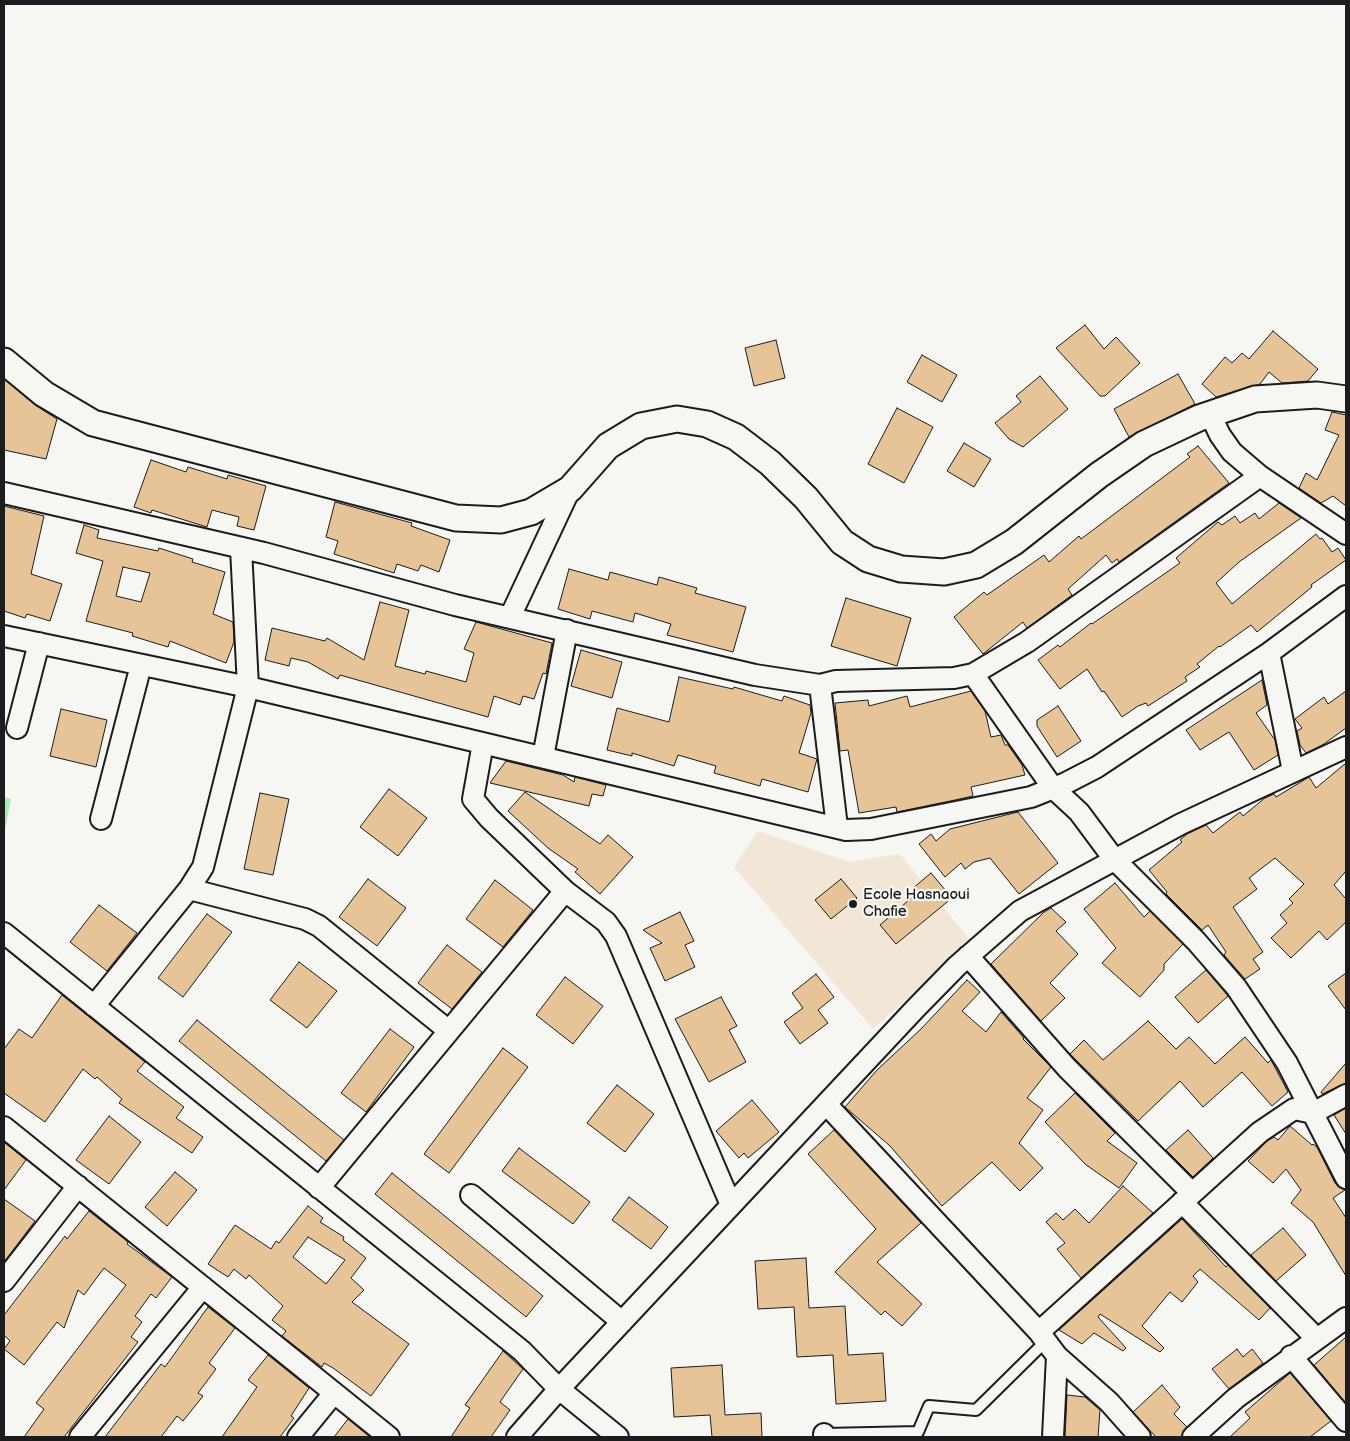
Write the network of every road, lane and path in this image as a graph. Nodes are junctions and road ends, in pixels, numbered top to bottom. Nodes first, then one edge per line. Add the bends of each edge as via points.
1 (4, 361) edge
2 (1346, 399) edge
3 (1210, 414) junction
4 (1260, 476) junction
5 (570, 489) junction
6 (4, 493) edge
7 (1346, 534) edge
8 (241, 548) junction
9 (1346, 596) edge
10 (510, 617) junction
11 (567, 630) junction
12 (4, 636) edge
13 (39, 643) junction
14 (1269, 653) junction
15 (142, 665) junction
16 (973, 674) junction
17 (820, 685) junction
18 (248, 687) junction
19 (17, 728) dead end
20 (483, 743) junction
21 (1346, 747) edge
22 (543, 757) junction
23 (1293, 771) junction
24 (1053, 788) junction
25 (101, 819) dead end
26 (836, 827) junction
27 (1114, 859) junction
28 (189, 889) junction
29 (565, 891) junction
30 (4, 934) edge
31 (968, 956) junction
32 (94, 1006) junction
33 (449, 1032) junction
34 (1346, 1095) edge
35 (826, 1104) junction
36 (1313, 1113) junction
37 (4, 1126) edge
38 (1346, 1178) edge
39 (78, 1186) junction
40 (319, 1188) junction
41 (471, 1195) dead end
42 (1187, 1197) junction
43 (731, 1205) junction
44 (4, 1281) edge
45 (203, 1287) junction
46 (1346, 1318) edge
47 (622, 1322) junction
48 (1316, 1338) junction
49 (1047, 1343) junction
50 (1291, 1356) junction
51 (559, 1389) junction
52 (334, 1393) junction
53 (1346, 1421) edge
54 (824, 1436) edge
55 (80, 1437) edge
56 (298, 1437) edge
57 (389, 1437) edge
58 (517, 1437) edge
59 (618, 1437) edge
60 (1053, 1437) edge
61 (1140, 1437) edge
62 (1193, 1437) edge

1 - 5 street via 44,394 93,423 456,518 501,520 531,512
2 - 3 street via 1317,395 1255,399
3 - 4 street via 1232,452
3 - 5 street via 1144,444 1014,542 976,565 944,572 901,569 868,559 842,542 806,498 770,463 736,437 707,424 677,419 641,426 608,446
4 - 7 street
4 - 16 street via 1027,642
5 - 10 street
6 - 8 street
8 - 10 street
8 - 18 street
9 - 14 street
10 - 11 street
11 - 17 street via 755,675
11 - 22 street
12 - 13 street
13 - 15 street
13 - 19 street
14 - 23 street
14 - 24 street via 1097,766
15 - 18 street
15 - 25 street
16 - 17 street via 954,678 836,681
16 - 24 street
17 - 26 street
18 - 20 street
18 - 28 street via 203,867
20 - 22 street
20 - 29 street via 473,799
21 - 23 street
22 - 26 street
23 - 27 street
24 - 26 street via 1031,797 870,829
24 - 27 street via 1079,812
27 - 31 street via 1020,911
27 - 36 street via 1196,941 1236,987 1287,1062
28 - 32 street
28 - 33 street via 305,919 319,926
29 - 33 street
29 - 43 street via 606,922 616,936
30 - 32 street
31 - 35 street
31 - 42 street
32 - 40 street
33 - 40 street
34 - 36 street
35 - 43 street
35 - 49 street
36 - 38 street
36 - 42 street via 1294,1109 1275,1120
37 - 39 street
39 - 44 street
39 - 45 street
40 - 51 street via 522,1351
41 - 47 street
42 - 48 street
42 - 49 street
43 - 47 street
45 - 52 street
45 - 55 street
46 - 48 street
47 - 51 street
48 - 50 street
49 - 54 lane via 976,1410 930,1406 918,1432
49 - 60 street
49 - 61 street via 1109,1402
50 - 53 street
50 - 62 street via 1236,1398
51 - 58 street
51 - 59 street
52 - 56 street
52 - 57 street

